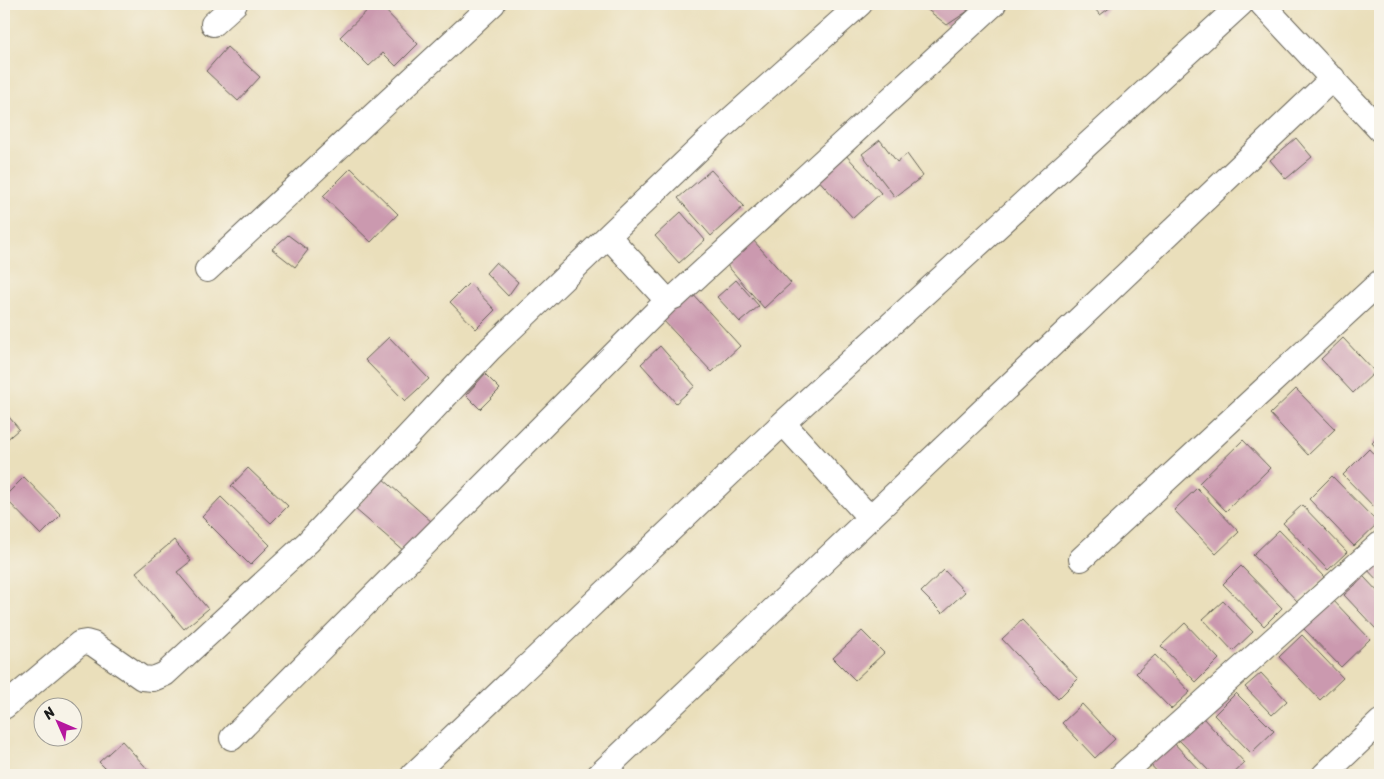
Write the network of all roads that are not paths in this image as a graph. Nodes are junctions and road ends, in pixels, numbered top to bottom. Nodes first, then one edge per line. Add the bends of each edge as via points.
1 (235, 4) edge
2 (493, 4) edge
3 (860, 4) edge
4 (994, 4) edge
5 (1242, 4) edge
6 (1262, 4) edge
7 (213, 24) dead end
8 (1332, 78) junction
9 (1380, 130) edge
10 (609, 236) junction
11 (207, 270) dead end
12 (1380, 282) edge
13 (669, 299) junction
14 (783, 423) junction
15 (870, 518) junction
16 (1380, 544) edge
17 (1081, 559) dead end
18 (4, 707) edge
19 (1380, 722) edge
20 (232, 738) dead end
21 (413, 775) edge
22 (599, 775) edge
23 (1122, 775) edge
24 (1324, 775) edge

1 - 7 street
2 - 11 street
3 - 10 street via 720,129
4 - 13 street via 685,290
5 - 14 street
6 - 8 street
8 - 9 street
8 - 15 street
10 - 13 street
10 - 18 street via 490,349 308,542 165,674 153,679 142,678 93,644 80,643
12 - 17 street
13 - 20 street
14 - 15 street
14 - 21 street
15 - 22 street
16 - 23 street
19 - 24 street

